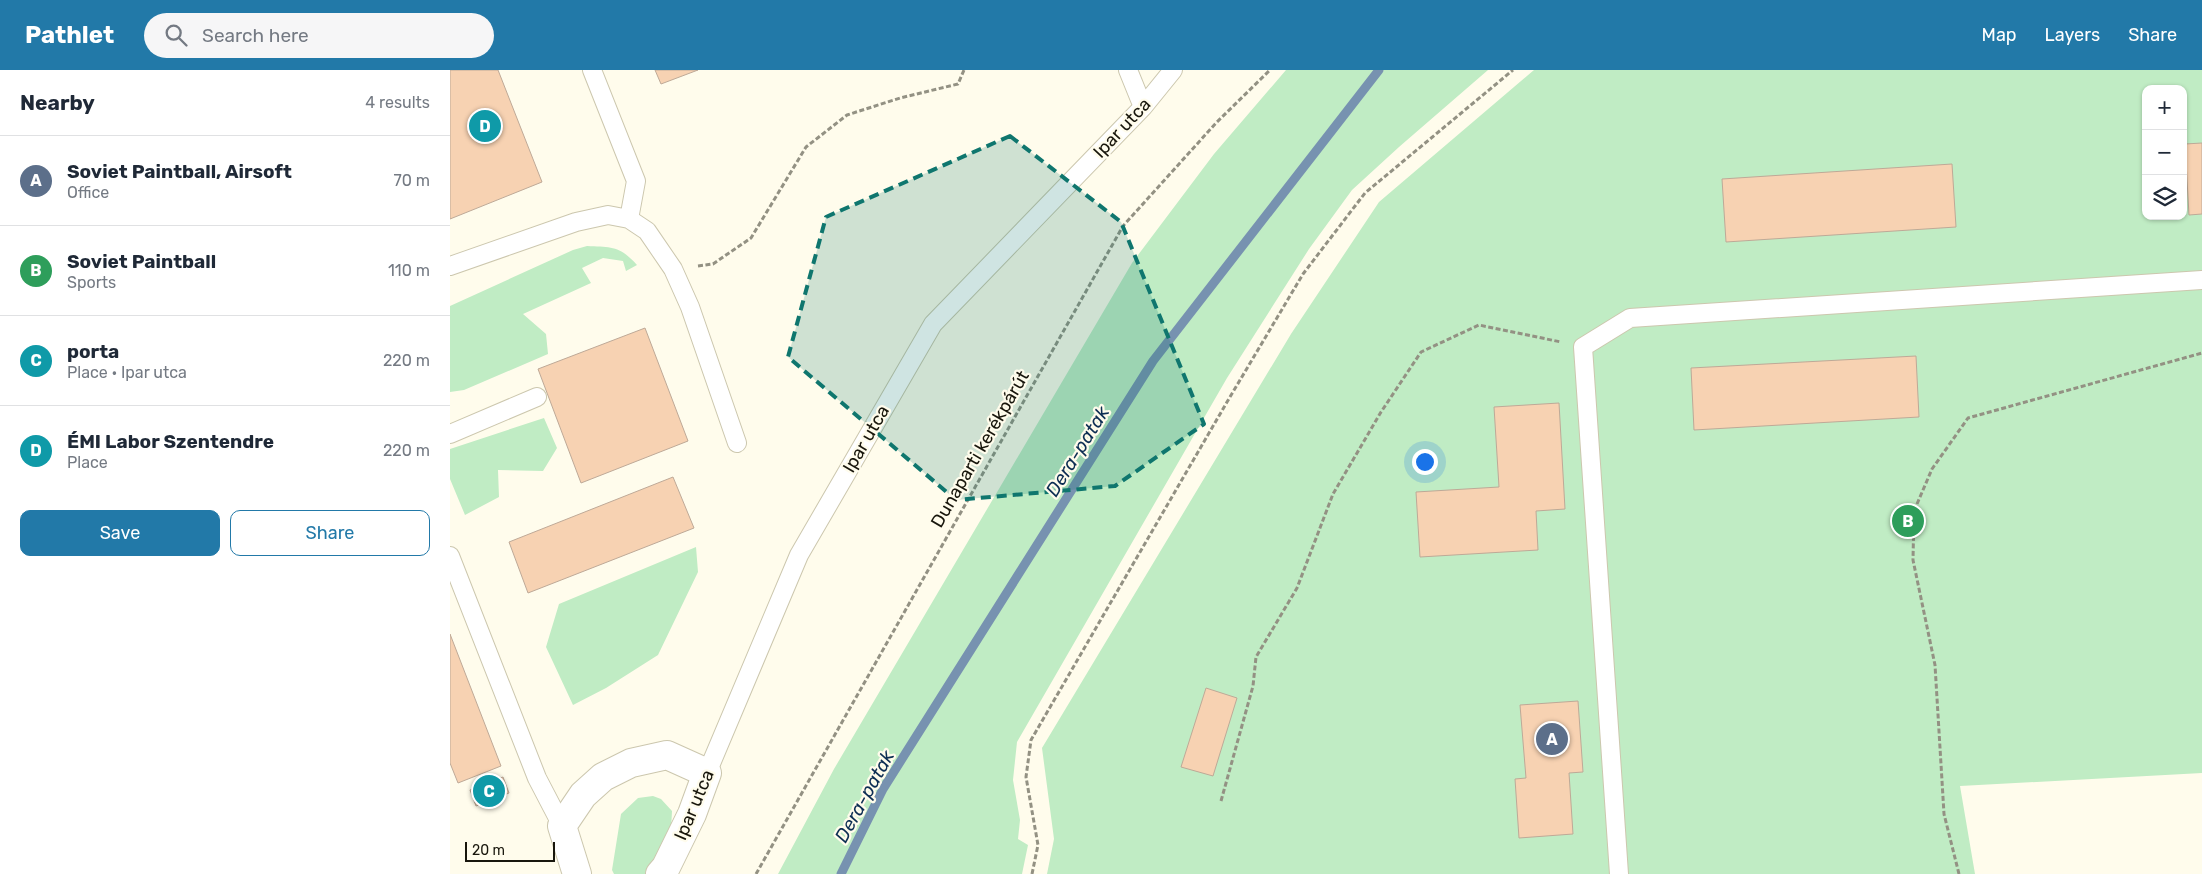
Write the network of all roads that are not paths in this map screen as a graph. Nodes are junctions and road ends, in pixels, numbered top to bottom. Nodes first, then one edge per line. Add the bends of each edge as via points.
1 (592, 70) edge
2 (1128, 70) edge
3 (1173, 70) edge
4 (1143, 107) junction
5 (629, 219) junction
6 (450, 266) edge
7 (2202, 280) edge
8 (537, 397) dead end
9 (450, 434) edge
10 (737, 443) dead end
11 (450, 556) edge
12 (707, 773) junction
13 (562, 826) junction
14 (577, 874) edge
15 (660, 874) edge
16 (1618, 874) edge

1 - 5 lane via 636,181
2 - 4 lane
3 - 4 lane, Ipar utca
4 - 12 lane, Ipar utca via 933,324 799,555
5 - 6 lane via 608,215 576,222
5 - 10 lane via 647,231 673,269 690,307
7 - 16 lane via 1630,318 1583,347
8 - 9 lane
11 - 13 lane via 537,778
12 - 13 street via 667,755 631,763 603,777 583,795
12 - 15 street, Ipar utca via 692,814
13 - 14 street

